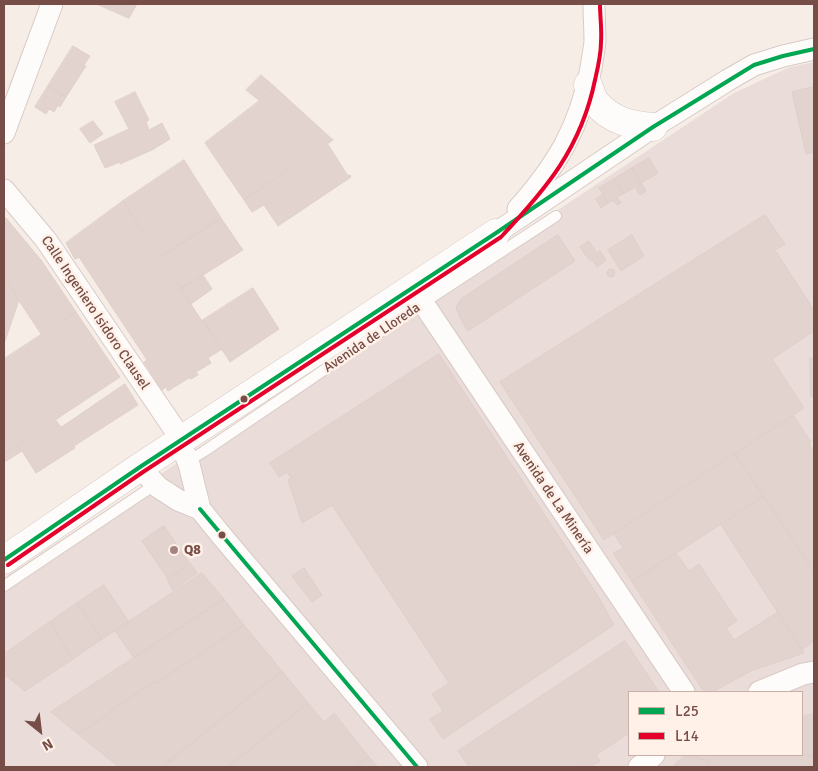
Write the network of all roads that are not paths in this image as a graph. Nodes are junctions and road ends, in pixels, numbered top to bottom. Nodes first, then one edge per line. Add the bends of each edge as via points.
1 (52, 4) edge
2 (594, 4) edge
3 (814, 49) edge
4 (588, 85) junction
5 (653, 126) junction
6 (4, 133) edge
7 (4, 190) edge
8 (556, 216) dead end
9 (496, 233) junction
10 (423, 303) junction
11 (184, 451) junction
12 (148, 476) junction
13 (200, 509) junction
14 (80, 522) junction
15 (4, 560) edge
16 (4, 586) edge
17 (814, 672) edge
18 (683, 691) edge
19 (761, 691) edge
20 (653, 756) edge
21 (417, 767) edge
22 (639, 767) edge

1 - 6 street
2 - 4 street via 594,43
3 - 5 street, Avenida de Lloreda via 754,66
4 - 5 street via 595,102 615,119 637,126
4 - 9 street via 562,152 532,194
5 - 9 street, Avenida de Lloreda
7 - 11 street, Calle Ingeniero Isidoro Clausel via 46,240 175,430
8 - 10 lane, Avenida de Lloreda
9 - 11 street, Avenida de Lloreda
10 - 11 lane, Avenida de Lloreda via 211,446
10 - 18 street, Avenida de La Minería
11 - 12 street, Avenida de Lloreda
11 - 13 street, Calle Ingeniero Isidoro Clausel
12 - 13 street via 178,500
12 - 14 street, Avenida de Lloreda
13 - 21 street
14 - 15 street, Avenida de Lloreda
14 - 16 lane, Avenida de Lloreda
17 - 19 street
20 - 22 street

